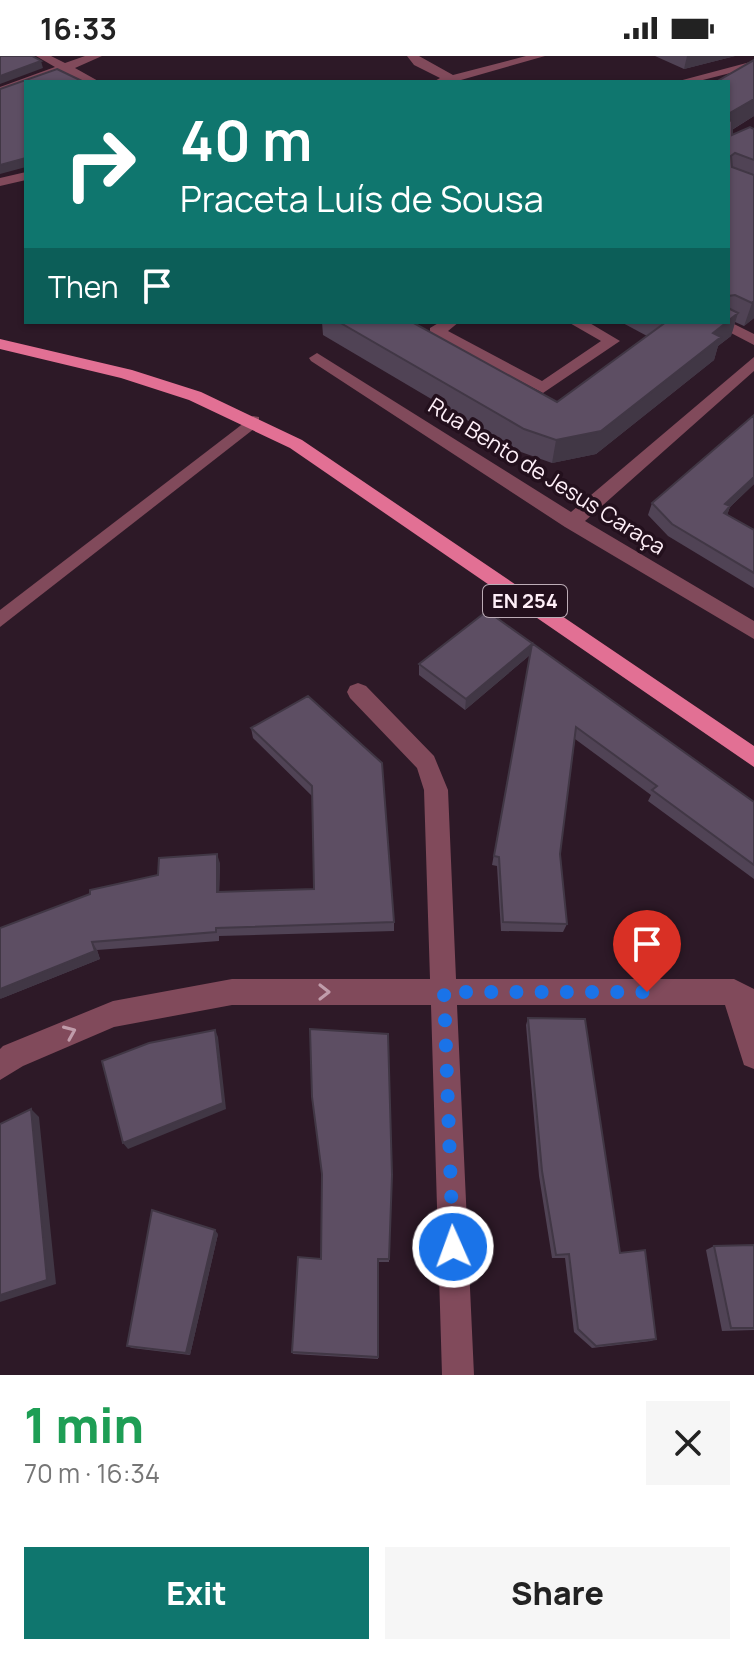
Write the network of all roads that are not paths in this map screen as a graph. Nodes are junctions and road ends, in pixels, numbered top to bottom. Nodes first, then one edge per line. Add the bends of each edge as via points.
1 (42, 56) edge
2 (96, 56) edge
3 (413, 56) edge
4 (539, 56) edge
5 (754, 64) edge
6 (64, 68) junction
7 (31, 80) edge
8 (90, 80) edge
9 (444, 80) edge
10 (450, 80) edge
11 (689, 80) edge
12 (24, 82) edge
13 (0, 91) edge
14 (24, 176) edge
15 (0, 182) edge
16 (448, 324) edge
17 (580, 324) edge
18 (722, 324) edge
19 (754, 340) edge
20 (0, 344) edge
21 (317, 358) dead end
22 (754, 362) edge
23 (253, 421) junction
24 (572, 522) junction
25 (0, 620) edge
26 (754, 631) edge
27 (358, 692) dead end
28 (754, 758) edge
29 (444, 992) junction
30 (744, 998) edge
31 (754, 1055) edge
32 (0, 1066) edge
33 (458, 1375) edge

1 - 6 street
2 - 6 street
3 - 9 street
4 - 10 street
5 - 11 street
6 - 7 street
6 - 8 street
12 - 13 street
14 - 15 street
16 - 17 street via 436,331 543,388 612,341
18 - 19 street
20 - 23 main road, EN 254 via 126,374
21 - 24 street, Rua Bento de Jesus Caraça
22 - 24 street
23 - 25 lane
23 - 28 main road, EN 254 via 296,444
24 - 26 street, Rua Bento de Jesus Caraça
27 - 29 street via 426,763 436,790
29 - 30 street
32 -> 29 street via 113,1014 232,992
29 - 33 street
30 - 31 street

